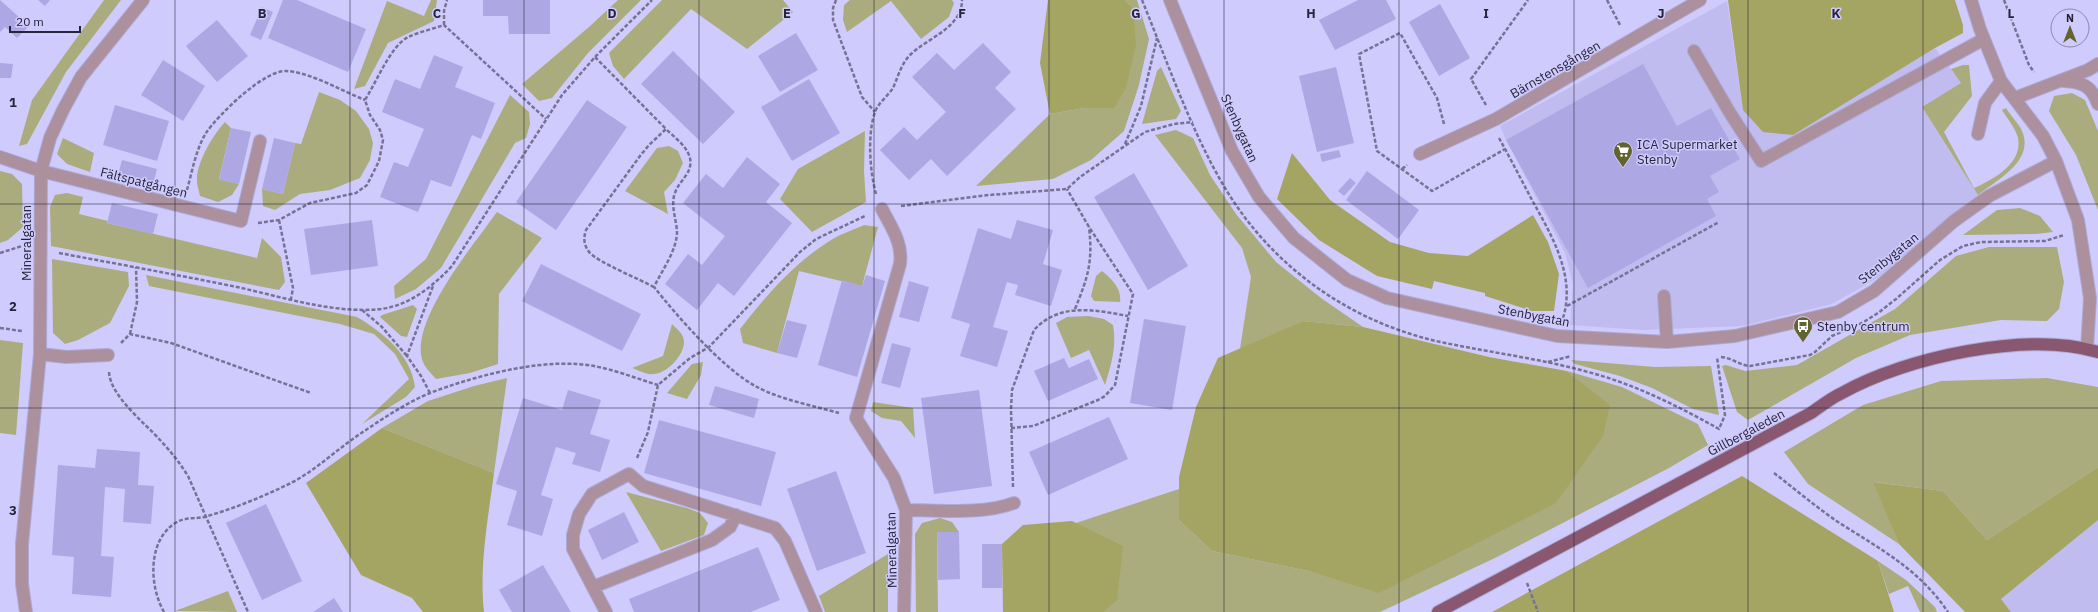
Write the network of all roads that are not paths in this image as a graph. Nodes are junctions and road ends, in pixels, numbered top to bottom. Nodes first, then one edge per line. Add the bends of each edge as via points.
1 (143, 0) edge
2 (1170, 0) edge
3 (1700, 0) edge
4 (1971, 0) edge
5 (1984, 39) junction
6 (1694, 51) dead end
7 (2098, 64) edge
8 (2001, 81) junction
9 (2060, 81) junction
10 (2016, 98) junction
11 (2098, 104) edge
12 (1978, 134) dead end
13 (260, 142) dead end
14 (1420, 154) dead end
15 (0, 157) edge
16 (2056, 161) junction
17 (41, 171) junction
18 (882, 209) road end
19 (1664, 296) dead end
20 (1667, 342) junction
21 (2093, 351) edge
22 (40, 354) junction
23 (108, 355) road end
24 (1014, 503) road end
25 (906, 510) junction
26 (736, 514) junction
27 (593, 587) junction
28 (26, 612) edge
29 (606, 612) edge
30 (816, 612) edge
31 (904, 612) edge
32 (1438, 612) edge

1 - 17 street, Mineralgatan via 81,77 50,138
2 - 20 street, Stenbygatan via 1232,151 1259,197 1294,238 1347,280 1388,298 1557,336
3 - 14 street, Bärnstensgången via 1493,121
4 - 5 street
5 - 6 street via 1761,161
5 - 8 street
7 - 9 street
8 - 10 street
8 - 12 street via 1985,104
9 - 10 street
9 - 11 street via 2087,85
10 - 16 street via 2043,136
13 - 17 street, Fältspatgången via 241,222
15 - 17 street, Fältspatgången
16 - 20 street, Stenbygatan via 1988,196 1954,221 1874,291 1838,312 1735,336
16 - 21 street via 2078,220 2090,298
17 - 22 street, Mineralgatan
18 - 25 street, Mineralgatan via 902,253 858,423 894,478
19 - 20 street
21 - 32 main road, Gillbergaleden via 2041,345 1999,346 1932,358 1900,367 1842,393 1811,413
22 - 23 street via 66,357
22 - 28 street, Mineralgatan via 22,544 22,584
24 - 25 street via 1004,507 961,511
25 - 31 street, Mineralgatan
26 - 27 street via 730,526 712,540
26 - 27 street via 643,486 629,474 592,494 582,508 575,526 573,549
26 - 30 street via 765,523 779,532 785,540
27 - 29 street

